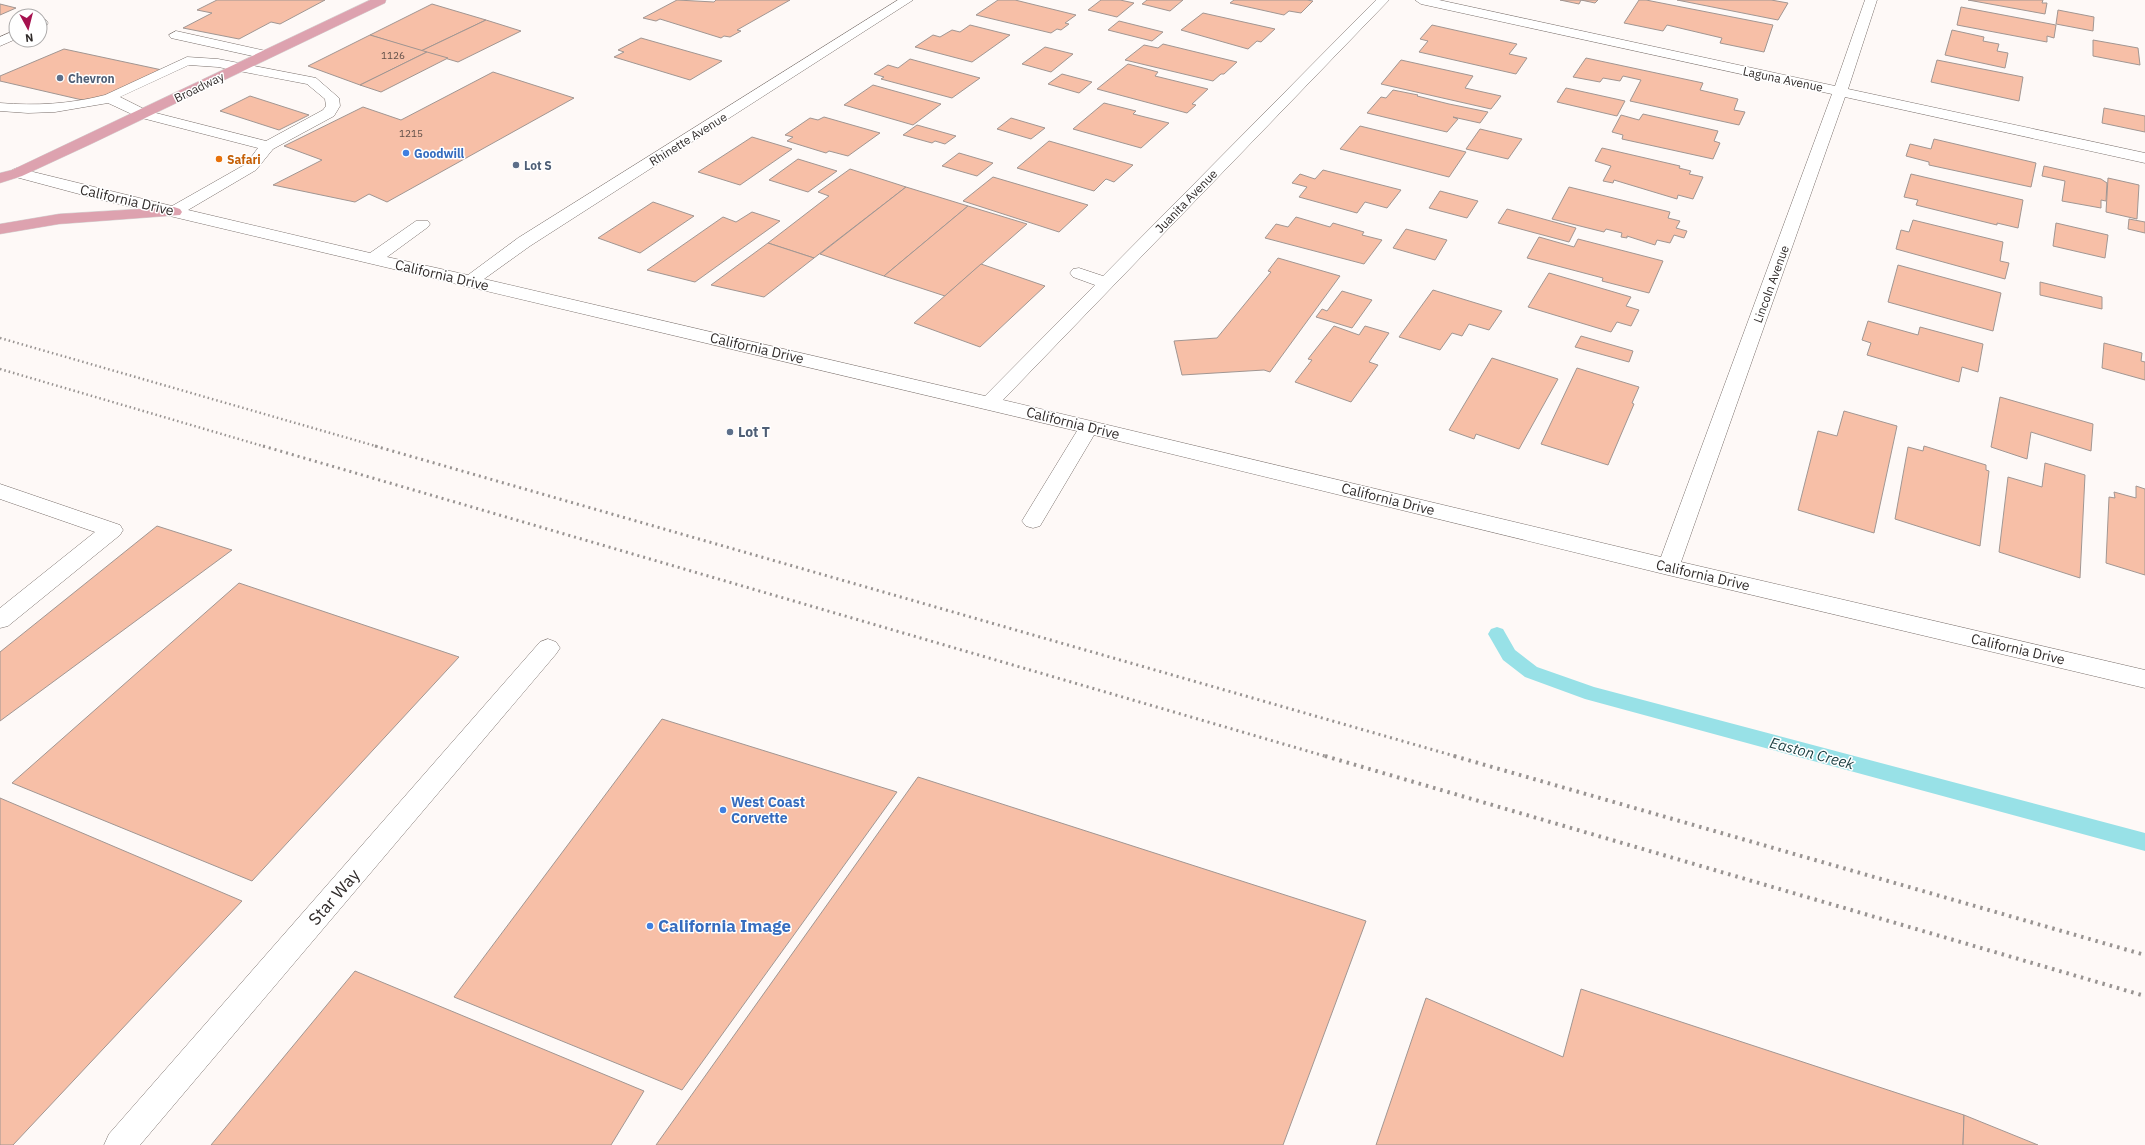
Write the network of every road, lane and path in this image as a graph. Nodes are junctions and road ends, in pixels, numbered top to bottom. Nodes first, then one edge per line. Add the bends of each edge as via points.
1 (380, 0) edge
2 (907, 0) edge
3 (1383, 0) edge
4 (1421, 0) edge
5 (1871, 0) edge
6 (176, 34) dead end
7 (266, 55) junction
8 (238, 68) junction
9 (1840, 92) junction
10 (110, 98) junction
11 (0, 108) edge
12 (142, 114) junction
13 (268, 146) junction
14 (2145, 158) edge
15 (0, 169) edge
16 (17, 173) junction
17 (0, 178) edge
18 (0, 186) edge
19 (174, 212) junction
20 (422, 224) dead end
21 (0, 229) edge
22 (372, 258) junction
23 (1079, 273) dead end
24 (471, 281) junction
25 (1107, 282) junction
26 (989, 403) junction
27 (1089, 427) junction
28 (0, 491) edge
29 (1033, 521) dead end
30 (1668, 567) junction
31 (0, 620) edge
32 (548, 648) dead end
33 (2145, 679) edge
34 (120, 1145) edge

1 - 7 main road, Broadway
2 - 24 street, Rhinette Avenue via 524,242
3 - 25 street, Juanita Avenue
4 - 9 street, Laguna Avenue
5 - 9 street, Lincoln Avenue
6 - 7 street
7 - 8 main road, Broadway
8 - 10 street via 218,63 187,61
8 - 12 main road, Broadway
8 - 13 street via 311,81 332,98 333,106 329,113
9 - 14 street, Laguna Avenue
9 - 30 street, Lincoln Avenue
10 - 11 street via 54,110
10 - 12 street
12 - 13 street
12 - 16 main road, Broadway
13 - 19 street via 251,167
15 - 16 main road, California Drive
16 - 17 main road, Broadway
16 - 18 main road, Broadway
16 - 19 street, California Drive
19 - 21 main road via 59,220
19 - 22 street, California Drive
20 - 22 street
22 - 24 street, California Drive
23 - 25 street
24 - 26 street, California Drive
25 - 26 street, Juanita Avenue
26 - 27 street, California Drive
27 - 29 street
27 - 30 street, California Drive
28 - 31 street via 112,530
30 - 33 street, California Drive
32 - 34 street, Star Way

